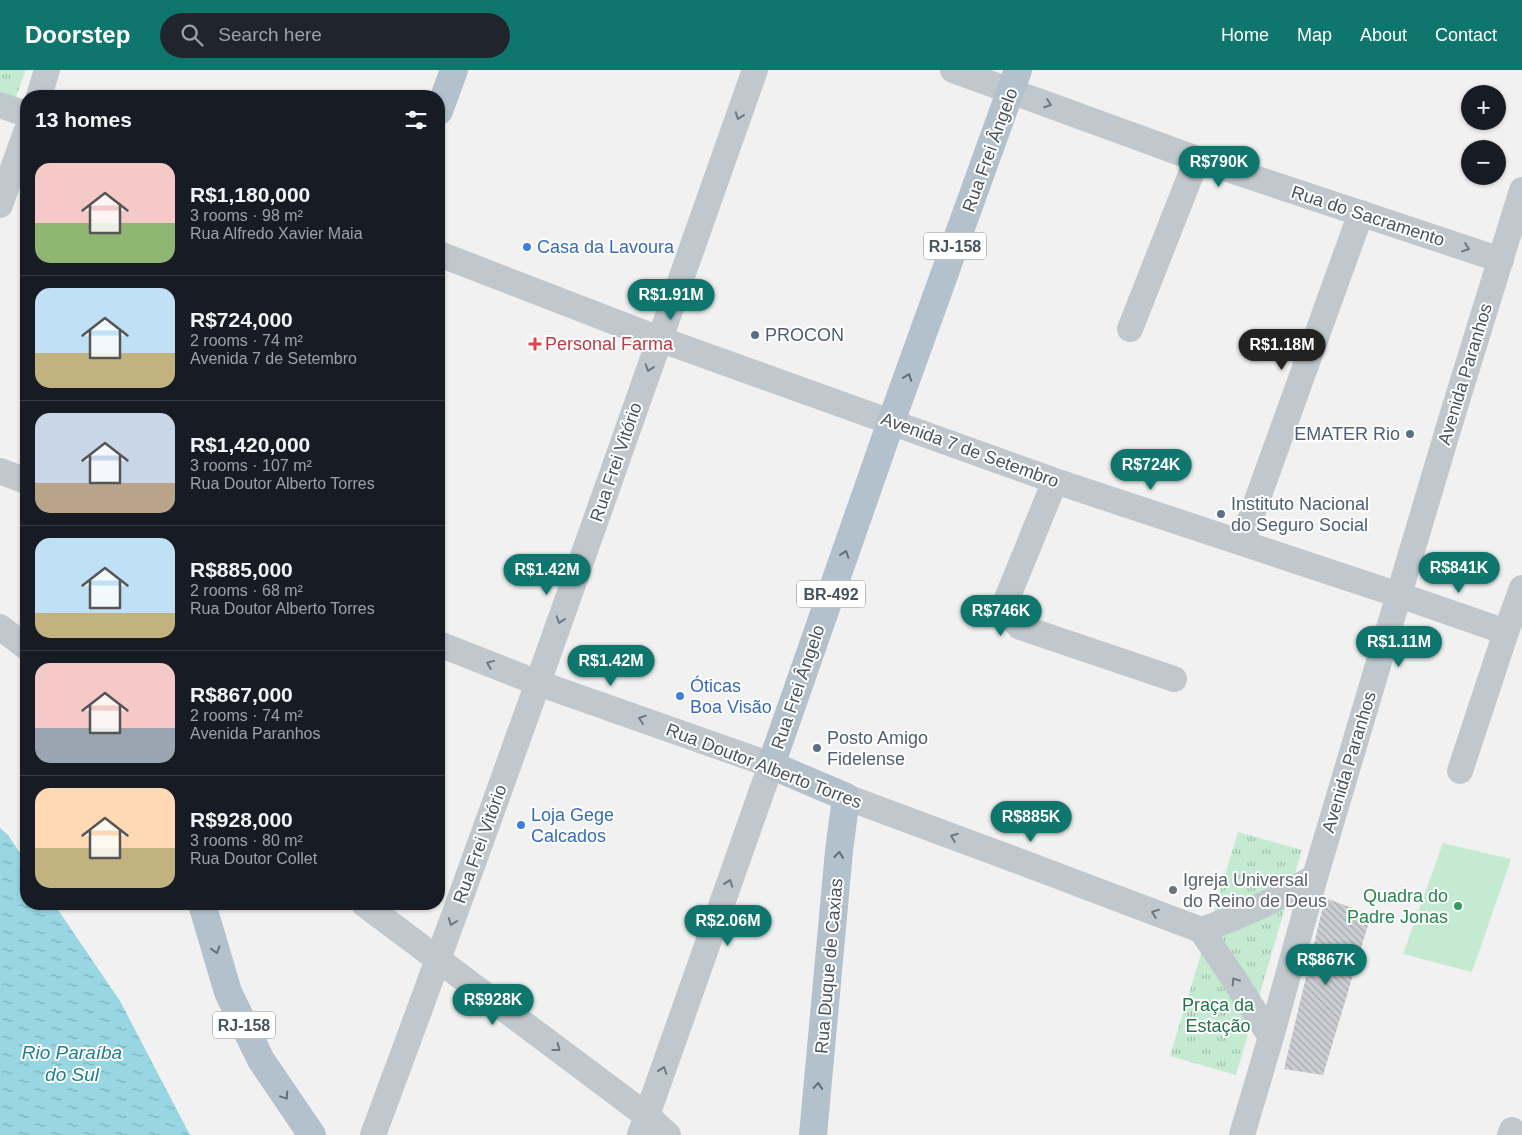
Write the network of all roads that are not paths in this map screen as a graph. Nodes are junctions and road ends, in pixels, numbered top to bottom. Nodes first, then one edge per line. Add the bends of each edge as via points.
1 (48, 70) edge
2 (454, 70) edge
3 (755, 70) edge
4 (953, 70) edge
5 (1015, 80) edge
6 (41, 90) edge
7 (445, 95) edge
8 (0, 105) edge
9 (20, 112) edge
10 (20, 149) edge
11 (1197, 159) junction
12 (1522, 190) edge
13 (0, 206) edge
14 (1361, 213) junction
15 (445, 256) edge
16 (1501, 260) junction
17 (1130, 329) dead end
18 (659, 339) junction
19 (891, 422) junction
20 (0, 471) edge
21 (20, 479) edge
22 (1055, 481) junction
23 (1242, 542) junction
24 (1522, 588) edge
25 (1399, 595) junction
26 (0, 627) edge
27 (1506, 632) junction
28 (20, 642) edge
29 (445, 646) edge
30 (1174, 679) dead end
31 (538, 683) junction
32 (771, 765) junction
33 (1460, 771) dead end
34 (846, 797) junction
35 (1315, 877) junction
36 (204, 910) edge
37 (372, 910) edge
38 (1201, 930) junction
39 (439, 960) junction
40 (1271, 1037) junction
41 (643, 1125) edge
42 (312, 1135) edge
43 (373, 1135) edge
44 (668, 1135) edge
45 (813, 1135) edge
46 (1242, 1135) edge

1 - 6 street
2 - 7 main road
3 -> 18 street, Rua Frei Vitório
4 - 5 street, Rua do Sacramento
5 -> 11 street, Rua do Sacramento
19 -> 5 main road, Rua Frei Ângelo / RJ-158
8 - 9 street
10 - 13 street
11 - 14 street, Rua do Sacramento
11 - 17 street
12 - 16 street, Avenida Paranhos
14 -> 16 street, Rua do Sacramento
14 - 23 street
15 - 18 street, Avenida 7 de Setembro
16 - 25 street, Avenida Paranhos
18 - 19 street, Avenida 7 de Setembro
18 -> 31 street, Rua Frei Vitório
19 - 22 street, Avenida 7 de Setembro
32 -> 19 main road, Rua Frei Ângelo / BR-492
20 - 21 street
22 - 23 street, Avenida 7 de Setembro
22 - 30 street via 1006,601 1010,616 1020,627
23 - 25 street, Avenida 7 de Setembro
24 - 27 street
25 - 27 street, Avenida 7 de Setembro
25 - 35 street, Avenida Paranhos
26 - 28 street
27 - 33 street
31 -> 29 street, Rua Doutor Alberto Torres
32 -> 31 street, Rua Doutor Alberto Torres
31 -> 39 street, Rua Frei Vitório
32 - 34 main road, Rua Doutor Alberto Torres
41 -> 32 street, Rua Frei Ângelo
38 -> 34 street, Rua Doutor Alberto Torres
45 -> 34 main road, Rua Duque de Caxias
35 - 38 street via 1260,908
35 - 40 street, Avenida Paranhos
36 -> 42 main road, RJ-158 via 228,992 261,1060
37 - 39 street
40 -> 38 street
39 -> 41 street
39 - 43 street, Rua Frei Vitório
40 - 46 street, Avenida Paranhos
41 - 44 street

